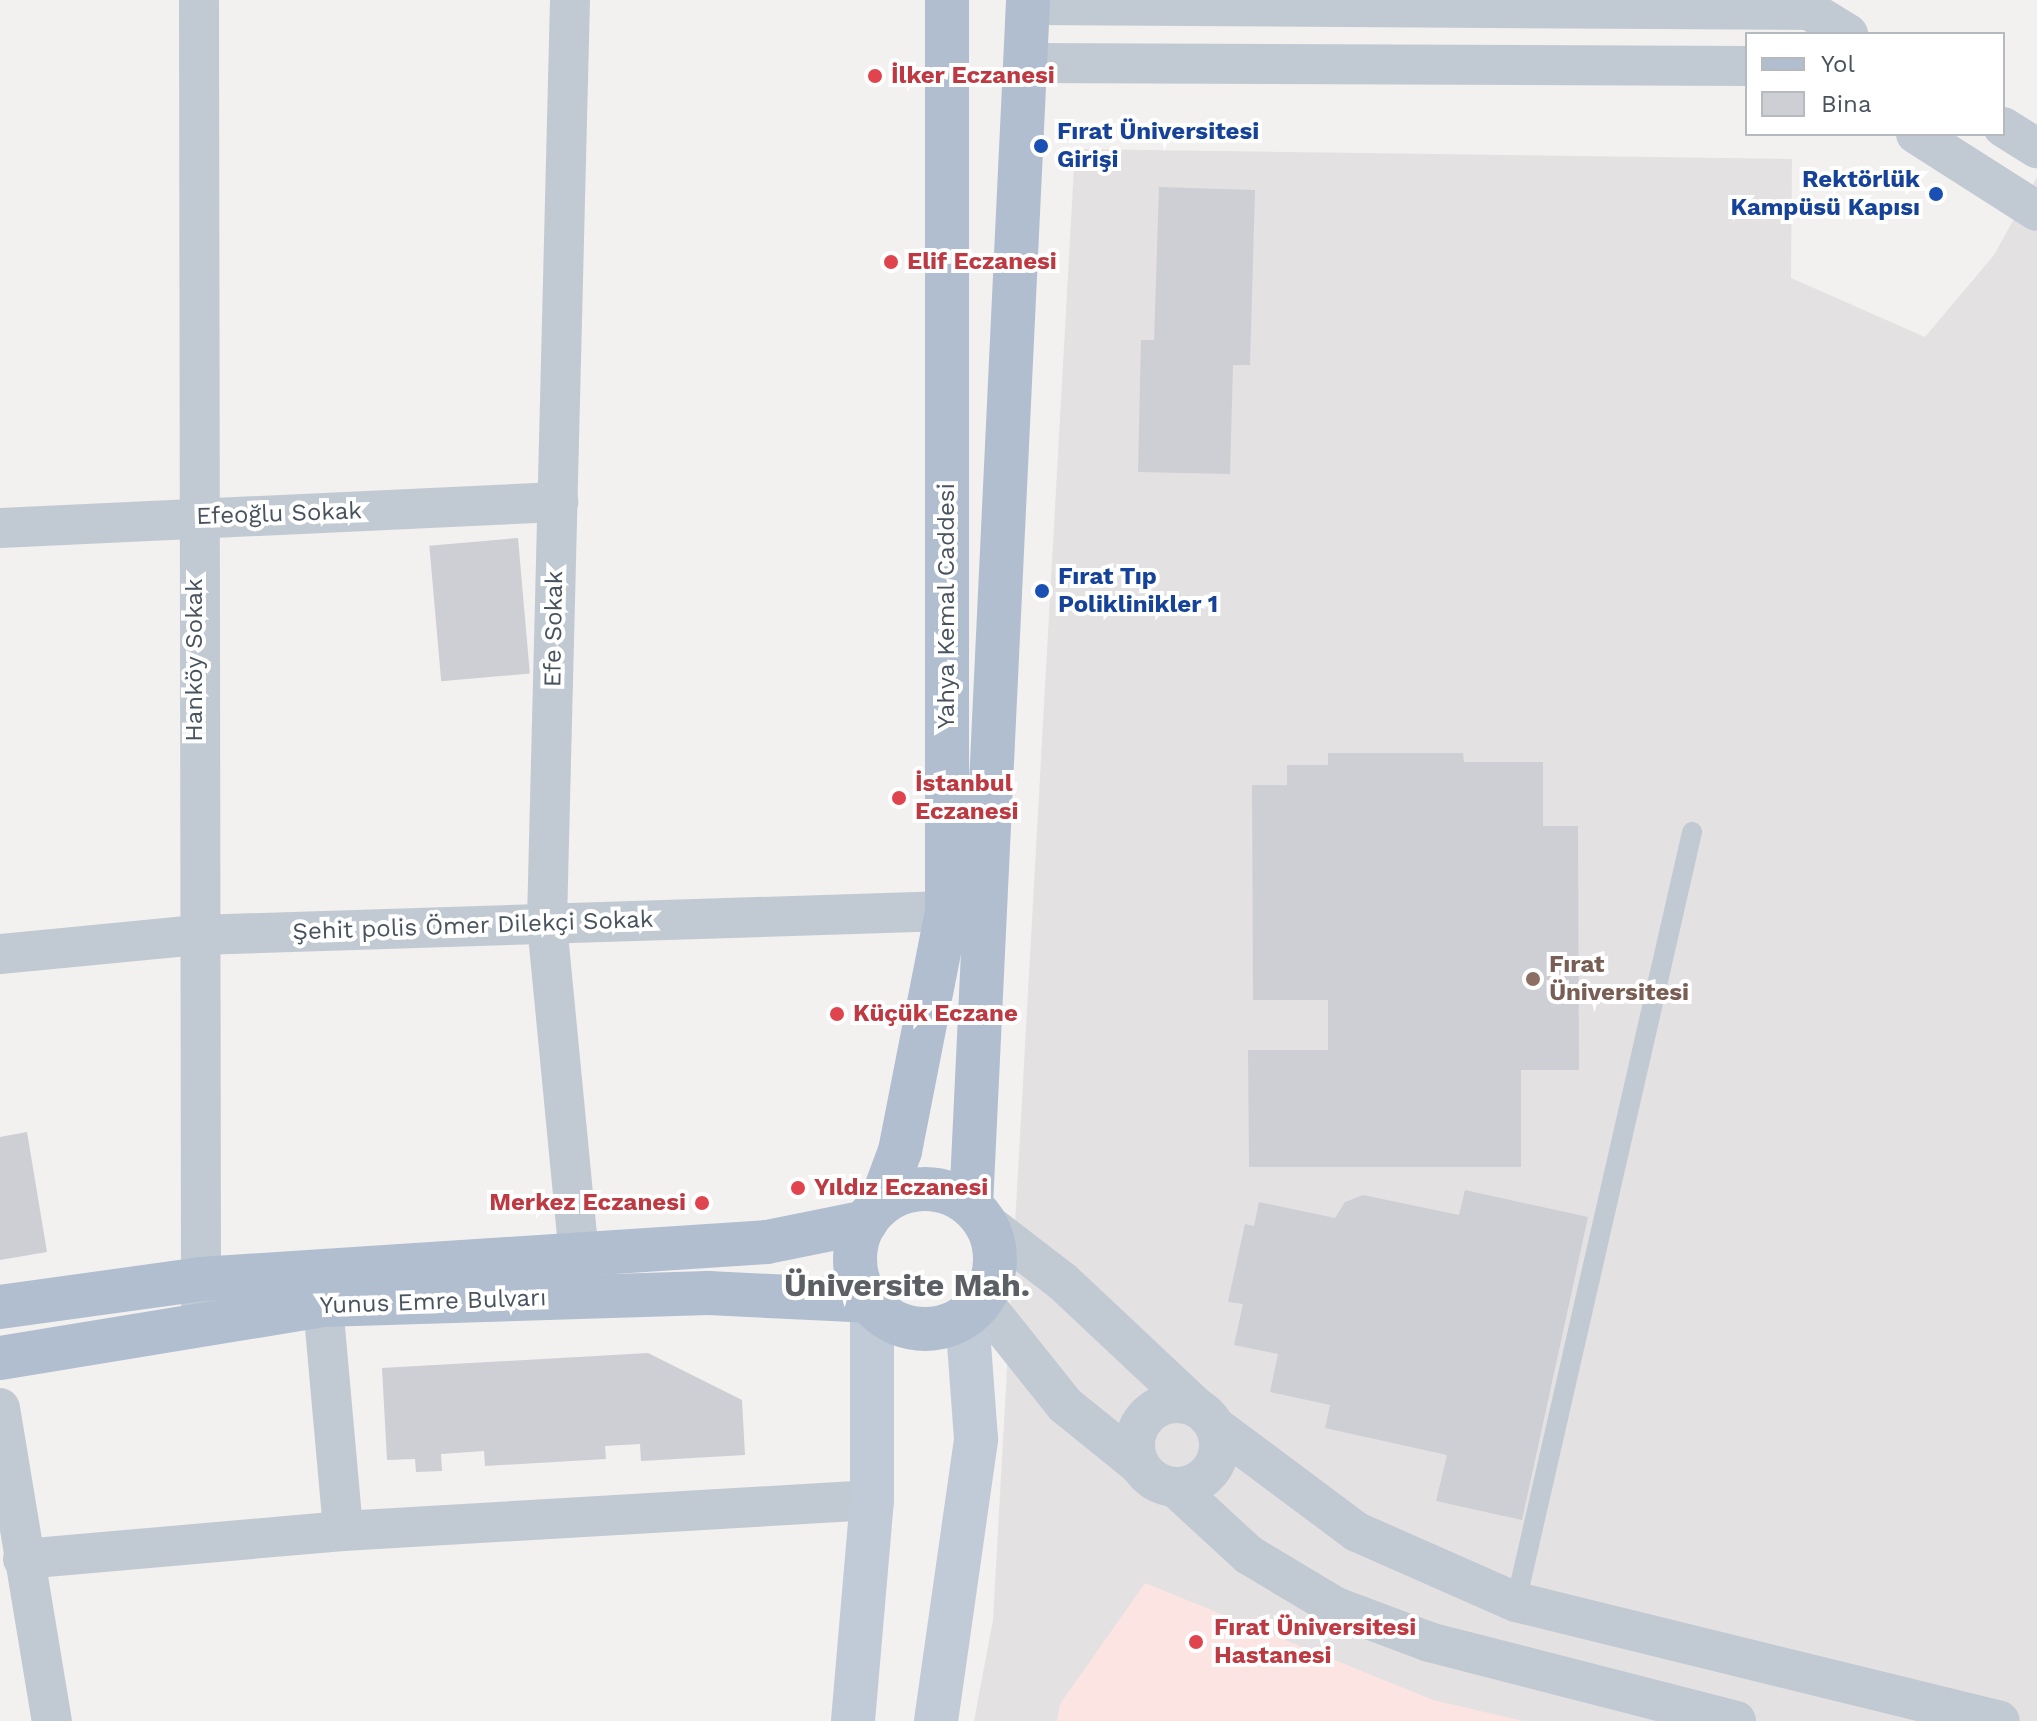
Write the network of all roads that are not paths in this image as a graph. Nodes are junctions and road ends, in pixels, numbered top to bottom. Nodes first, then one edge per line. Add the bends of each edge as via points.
1 (199, 0) edge
2 (570, 0) edge
3 (947, 0) edge
4 (1028, 2) edge
5 (1845, 32) edge
6 (1028, 63) junction
7 (1745, 66) edge
8 (2005, 128) edge
9 (1919, 136) edge
10 (2037, 148) edge
11 (2037, 211) edge
12 (558, 502) junction
13 (195, 518) junction
14 (0, 528) edge
15 (1692, 832) dead end
16 (947, 911) junction
17 (547, 924) junction
18 (197, 935) junction
19 (0, 954) edge
20 (873, 1213) junction
21 (978, 1214) junction
22 (579, 1257) junction
23 (201, 1299) junction
24 (871, 1304) junction
25 (323, 1305) junction
26 (0, 1307) edge
27 (975, 1309) junction
28 (0, 1358) edge
29 (0, 1408) edge
30 (1206, 1417) junction
31 (1139, 1465) junction
32 (1175, 1487) junction
33 (872, 1500) junction
34 (343, 1531) junction
35 (23, 1559) junction
36 (1516, 1602) junction
37 (1501, 1661) junction
38 (52, 1721) edge
39 (853, 1721) edge
40 (936, 1721) edge
41 (1736, 1721) edge
42 (2000, 1721) edge

1 - 13 street, Hanköy Sokak
2 - 12 street, Efe Sokak
3 - 16 main road, Yahya Kemal Caddesi
4 - 5 street via 1809,10
4 - 6 main road, Yahya Kemal Caddesi
6 - 7 street
6 - 21 main road, Yahya Kemal Caddesi
8 - 10 street
9 - 11 street
12 - 13 street, Efeoğlu Sokak
12 - 17 street, Efe Sokak
13 - 14 street, Efeoğlu Sokak
13 - 18 street, Hanköy Sokak
15 - 36 lane
16 - 17 street, Şehit polis Ömer Dilekçi Sokak
16 - 20 main road, Yahya Kemal Caddesi via 900,1151
17 - 18 street, Şehit polis Ömer Dilekçi Sokak
17 - 22 street, Efe Sokak
18 - 19 street, Şehit polis Ömer Dilekçi Sokak
18 - 23 street, Hanköy Sokak
20 - 21 main road via 935,1189
20 - 22 main road, Yunus Emre Bulvarı via 767,1242
20 - 24 main road via 855,1265
21 - 27 main road via 996,1262
21 - 30 street via 1062,1281
22 - 23 main road, Yunus Emre Bulvarı
23 - 25 main road, Yunus Emre Bulvarı
23 - 26 main road, Yunus Emre Bulvarı
23 - 28 main road, Yunus Emre Bulvarı
24 - 25 main road, Yunus Emre Bulvarı via 708,1293
24 - 27 main road via 908,1328 929,1330
24 - 33 main road
25 - 34 street
27 - 31 street via 1065,1405
27 - 40 main road via 976,1439
29 - 35 street
30 - 31 street via 1166,1403 1141,1421
30 - 32 street via 1212,1469
30 - 36 street via 1357,1532
31 - 32 street
32 - 37 street via 1249,1555 1336,1607
33 - 34 street
33 - 39 main road
34 - 35 street
35 - 38 street
36 - 37 street
36 - 42 street
37 - 41 street

